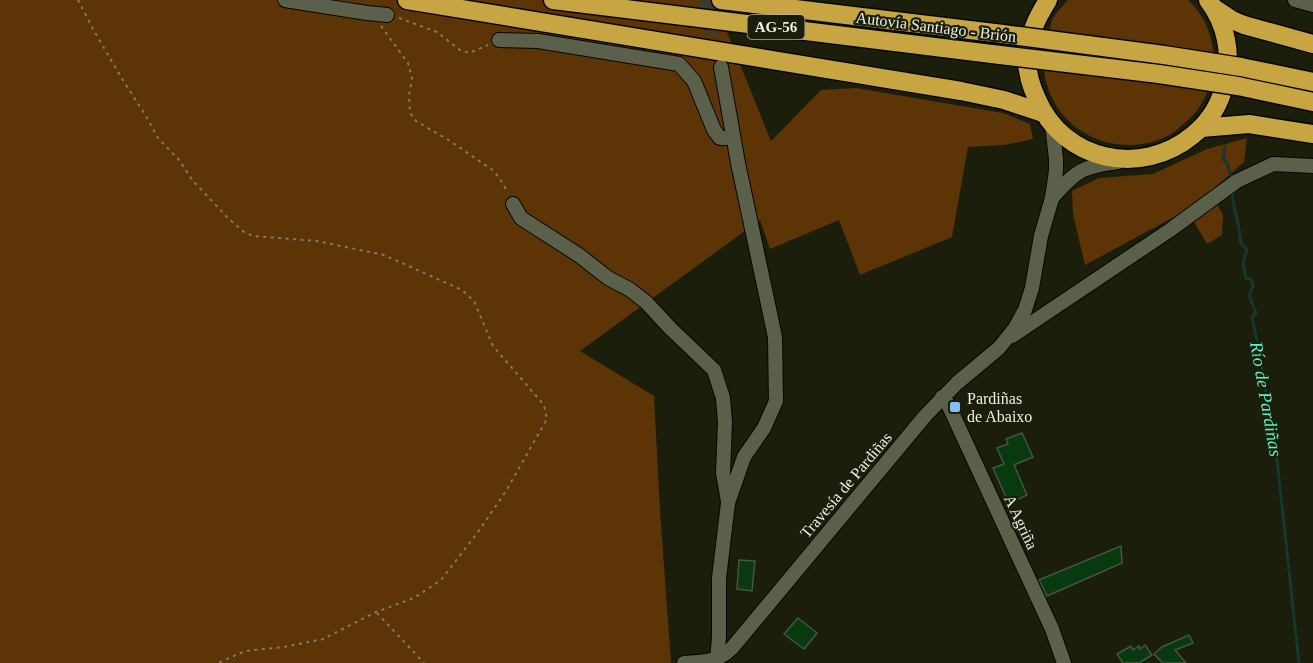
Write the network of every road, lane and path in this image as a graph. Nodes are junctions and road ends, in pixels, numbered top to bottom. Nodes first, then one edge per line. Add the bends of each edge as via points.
1 (78, 0) edge
2 (285, 0) edge
3 (407, 0) edge
4 (553, 0) edge
5 (721, 0) edge
6 (1048, 0) edge
7 (1295, 0) edge
8 (1211, 4) edge
9 (1313, 5) edge
10 (381, 15) junction
11 (499, 40) joint
12 (1313, 44) edge
13 (721, 67) tunnel mouth
14 (1313, 82) edge
15 (1313, 102) edge
16 (1047, 119) junction
17 (1201, 128) junction
18 (1313, 134) edge
19 (733, 138) junction
20 (1132, 160) junction
21 (1313, 166) edge
22 (1052, 198) junction
23 (513, 204) joint
24 (1007, 339) junction
25 (942, 397) junction
26 (728, 503) junction
27 (376, 612) junction
28 (717, 661) edge
29 (218, 663) edge
30 (424, 663) edge
31 (684, 663) edge
32 (1064, 663) edge

1 - 27 path via 158,138 193,181 244,232 384,255 462,290 474,301 494,346 544,405 547,419 506,491 441,580 414,598
2 - 10 street
3 - 16 highway via 961,91 1004,100
4 - 15 highway, Autovía Santiago - Brión / AG-56, bridge via 1159,74
5 - 14 highway, Autovía Santiago - Brión / AG-56, bridge via 1164,55
6 - 16 highway via 1035,22 1027,53 1030,84
7 - 9 street
8 - 12 highway via 1244,25
8 - 17 highway via 1223,28 1228,70 1214,111
10 - 11 path via 437,32 460,50 469,52
10 - 23 path via 376,20 408,63 412,78 410,113 416,121 494,171
11 - 19 street via 538,41 679,64 694,81 714,130 720,138
13 - 19 street
16 - 20 highway via 1075,145 1102,157
16 - 22 street via 1056,159
17 - 18 highway via 1249,124
17 - 20 highway via 1166,152
19 - 26 street via 775,337 776,401 744,457
20 - 22 street via 1082,170
21 - 24 street via 1273,164 1231,185
22 - 24 street via 1029,300
23 - 26 street via 521,218 646,302 714,370 723,398 723,472
24 - 25 street, Travesía de Pardiñas
25 - 28 street, Travesía de Pardiñas
25 - 32 street, A Agriña via 1048,620
26 - 28 street via 719,578
27 - 29 path via 323,639 245,651
27 - 30 path
28 - 31 street

